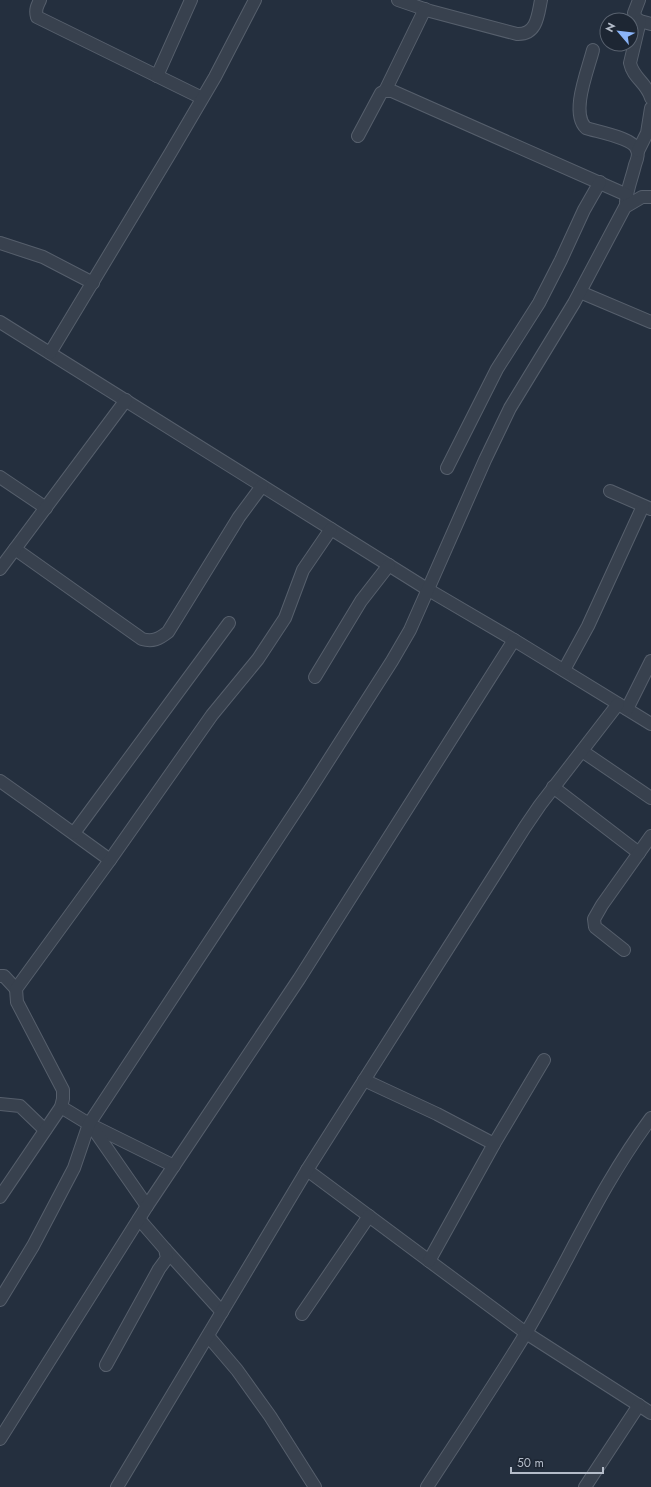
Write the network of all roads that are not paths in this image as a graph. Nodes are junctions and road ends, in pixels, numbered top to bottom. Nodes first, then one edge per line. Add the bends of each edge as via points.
1 (40, 0) edge
2 (191, 0) edge
3 (255, 0) edge
4 (398, 0) edge
5 (542, 0) edge
6 (639, 0) edge
7 (425, 9) junction
8 (646, 23) edge
9 (593, 50) dead end
10 (157, 76) junction
11 (385, 90) junction
12 (202, 98) junction
13 (651, 98) edge
14 (651, 108) edge
15 (358, 136) dead end
16 (638, 151) junction
17 (600, 182) junction
18 (651, 197) edge
19 (626, 201) junction
20 (0, 243) edge
21 (93, 283) junction
22 (580, 292) junction
23 (651, 322) edge
24 (1, 324) edge
25 (50, 353) junction
26 (126, 400) junction
27 (447, 468) dead end
28 (0, 477) edge
29 (262, 486) junction
30 (610, 491) dead end
31 (647, 507) edge
32 (46, 508) junction
33 (331, 529) junction
34 (15, 549) junction
35 (389, 565) junction
36 (0, 569) edge
37 (427, 589) junction
38 (228, 623) dead end
39 (514, 640) junction
40 (651, 661) edge
41 (564, 670) junction
42 (315, 677) dead end
43 (622, 706) junction
44 (651, 724) edge
45 (582, 751) junction
46 (0, 781) edge
47 (553, 787) junction
48 (651, 798) edge
49 (74, 833) junction
50 (651, 836) edge
51 (639, 853) junction
52 (110, 860) junction
53 (624, 950) dead end
54 (0, 976) edge
55 (16, 989) junction
56 (544, 1060) dead end
57 (364, 1080) junction
58 (0, 1104) edge
59 (61, 1107) junction
60 (651, 1118) edge
61 (89, 1124) junction
62 (45, 1130) junction
63 (494, 1144) junction
64 (174, 1166) junction
65 (307, 1170) junction
66 (0, 1196) edge
67 (147, 1206) junction
68 (370, 1216) junction
69 (139, 1218) junction
70 (165, 1249) junction
71 (429, 1261) junction
72 (0, 1300) edge
73 (222, 1312) junction
74 (302, 1314) dead end
75 (526, 1333) junction
76 (208, 1336) junction
77 (106, 1365) dead end
78 (639, 1405) junction
79 (651, 1413) edge
80 (0, 1439) edge
81 (117, 1487) edge
82 (315, 1487) edge
83 (427, 1487) edge
84 (585, 1487) edge

1 - 10 street via 36,7 37,17
2 - 10 street
3 - 12 street
4 - 7 street
5 - 7 street via 537,21 529,32 523,34
6 - 8 street via 634,14
7 - 11 street
8 - 13 street via 630,63 631,70 647,88
9 - 16 street via 580,100 582,124 586,128 628,140
10 - 12 street
11 - 15 street
11 - 17 street
12 - 21 street
14 - 16 street via 647,133
16 - 19 street
17 - 19 street
17 - 27 street via 542,298 497,369
18 - 19 street via 642,196
19 - 22 street
20 - 21 street via 43,257
21 - 25 street
22 - 23 street
22 - 37 street via 510,408
24 - 25 street
25 - 26 street
26 - 29 street
26 - 32 street
28 - 32 street
29 - 33 street
29 - 34 street via 239,518 168,632 154,641 142,639
30 - 31 street
31 - 41 street
32 - 34 street
33 - 35 street
33 - 52 street via 303,570 285,618 258,659 212,715
34 - 36 street
35 - 37 street
35 - 42 street via 361,601
37 - 39 street
37 - 61 street via 410,630 389,667
38 - 49 street
39 - 41 street
39 - 64 street via 299,979
40 - 43 street
41 - 43 street
43 - 44 street
43 - 45 street
45 - 47 street
45 - 48 street
46 - 49 street
47 - 51 street
47 - 57 street
49 - 52 street
50 - 51 street
51 - 53 street via 594,919 595,927
52 - 55 street
54 - 55 street via 4,976
55 - 59 street via 17,1002 63,1090
56 - 63 street
57 - 63 street
57 - 65 street
58 - 62 street via 20,1106
59 - 61 street
59 - 62 street
60 - 75 street via 629,1148 594,1208
61 - 64 street
61 - 67 street
61 - 72 street via 74,1168 33,1246
62 - 66 street
63 - 71 street
64 - 67 street
65 - 68 street
65 - 73 street
67 - 69 street
68 - 71 street
68 - 74 street
69 - 70 street
69 - 80 street
70 - 73 street
70 - 77 street via 167,1258 158,1269
71 - 75 street
73 - 76 street
75 - 78 street
75 - 83 street
76 - 81 street
76 - 82 street via 237,1370 270,1416
78 - 79 street
78 - 84 street

